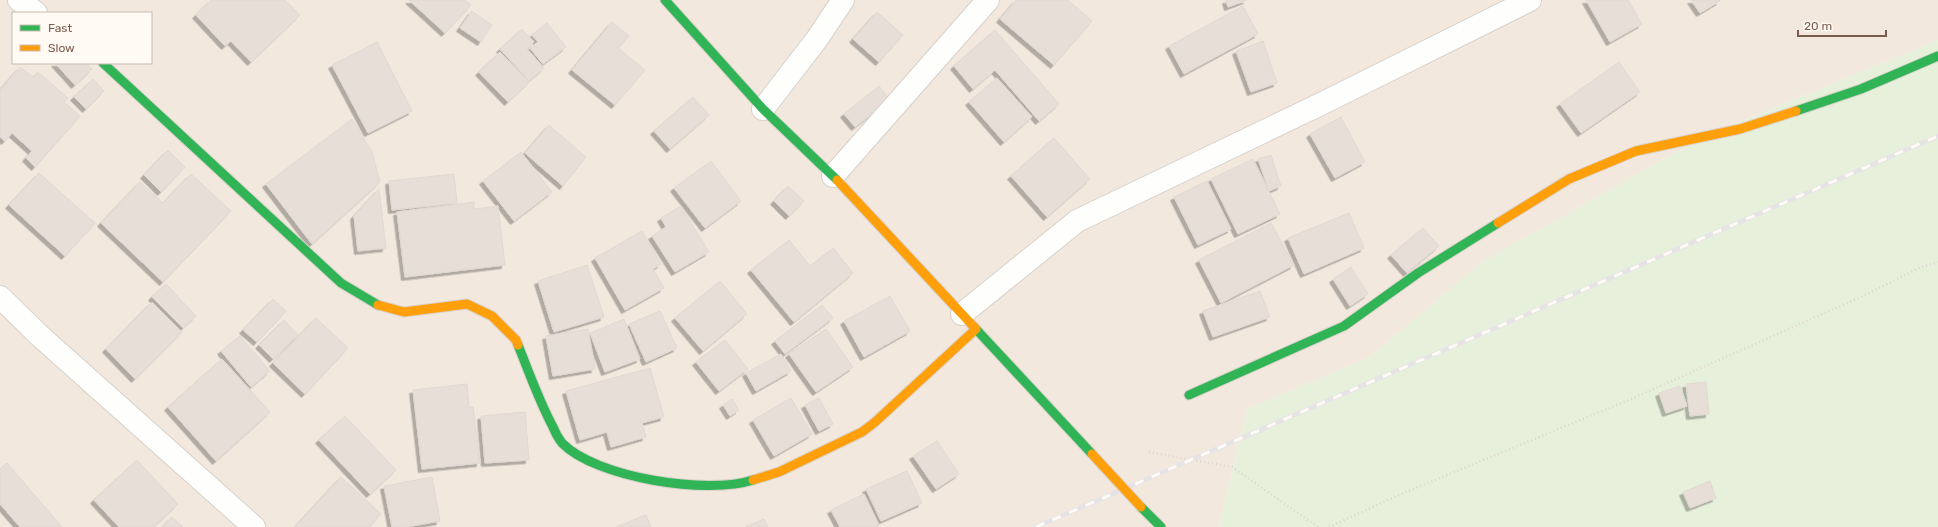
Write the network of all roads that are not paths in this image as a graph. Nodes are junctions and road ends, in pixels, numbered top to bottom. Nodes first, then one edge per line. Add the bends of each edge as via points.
1 (19, 0) edge
2 (665, 0) edge
3 (843, 0) edge
4 (988, 0) edge
5 (1530, 0) edge
6 (35, 12) edge
7 (1938, 56) edge
8 (104, 64) edge
9 (763, 109) junction
10 (833, 176) junction
11 (0, 297) edge
12 (969, 322) junction
13 (1189, 394) dead end
14 (254, 527) edge
15 (1161, 527) edge

1 - 6 street
2 - 9 street
3 - 9 street via 817,39
4 - 10 street
5 - 12 street via 1323,104 1077,221
7 - 13 street via 1861,89 1740,130 1636,151 1569,179 1418,273 1344,326
8 - 12 street via 341,283 375,304 404,312 467,304 492,316 516,340 548,418 561,442 578,455 608,469 668,484 739,485 779,472 862,432 874,423
9 - 10 street
10 - 12 street
11 - 14 street via 40,336
12 - 15 street, bridge

